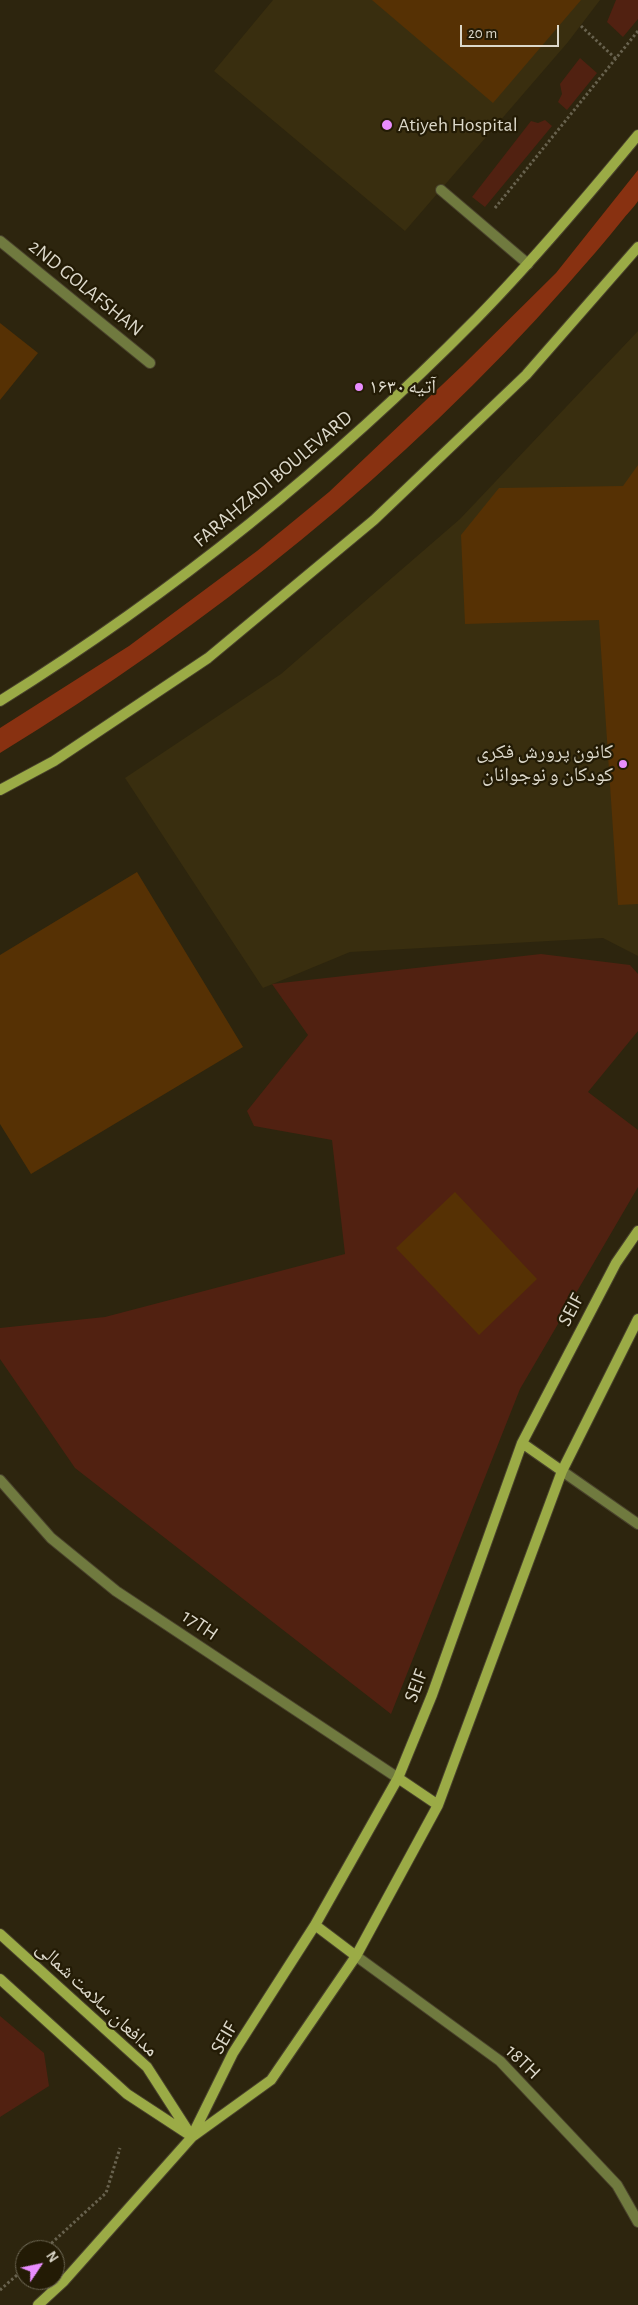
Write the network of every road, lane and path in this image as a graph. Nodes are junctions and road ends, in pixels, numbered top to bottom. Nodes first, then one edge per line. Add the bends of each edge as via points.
1 (580, 26) dead end
2 (638, 31) edge
3 (616, 59) junction
4 (638, 136) edge
5 (441, 190) dead end
6 (494, 209) dead end
7 (0, 241) edge
8 (638, 247) edge
9 (528, 264) junction
10 (150, 363) dead end
11 (0, 701) edge
12 (0, 790) edge
13 (638, 1231) edge
14 (638, 1319) edge
15 (522, 1443) junction
16 (562, 1471) junction
17 (0, 1480) edge
18 (638, 1524) edge
19 (398, 1778) junction
20 (438, 1805) junction
21 (315, 1925) junction
22 (0, 1934) edge
23 (356, 1956) junction
24 (0, 1979) edge
25 (192, 2136) junction
26 (120, 2148) dead end
27 (638, 2222) edge
28 (55, 2240) edge
29 (15, 2277) edge
30 (0, 2290) edge
31 (38, 2305) edge

1 - 3 path
2 - 3 path
3 - 6 path
4 - 9 street, FARAHZADI BOULEVARD
5 - 9 street
7 - 10 street, 2ND GOLAFSHAN
8 - 12 street via 526,375 374,520 208,658 54,762
9 - 11 street, FARAHZADI BOULEVARD via 398,394 328,460 262,515 69,658
13 - 15 street, SEIF via 616,1263
14 - 16 street, SEIF
15 - 16 street
15 - 19 street, SEIF via 432,1695
16 - 18 street
16 - 20 street, SEIF
17 - 19 street, 17TH via 51,1538 116,1590
19 - 20 street
19 - 21 street, SEIF
20 - 23 street, SEIF
21 - 23 street
21 - 25 street, SEIF via 233,2053
22 - 25 street, مدافعان سلامت شمالی via 147,2067
23 - 25 street, SEIF via 271,2080
23 - 27 street, 18TH via 500,2061 617,2185
24 - 25 street via 127,2094
25 - 31 street, SEIF via 64,2281
26 - 28 path via 106,2194
29 - 30 path

